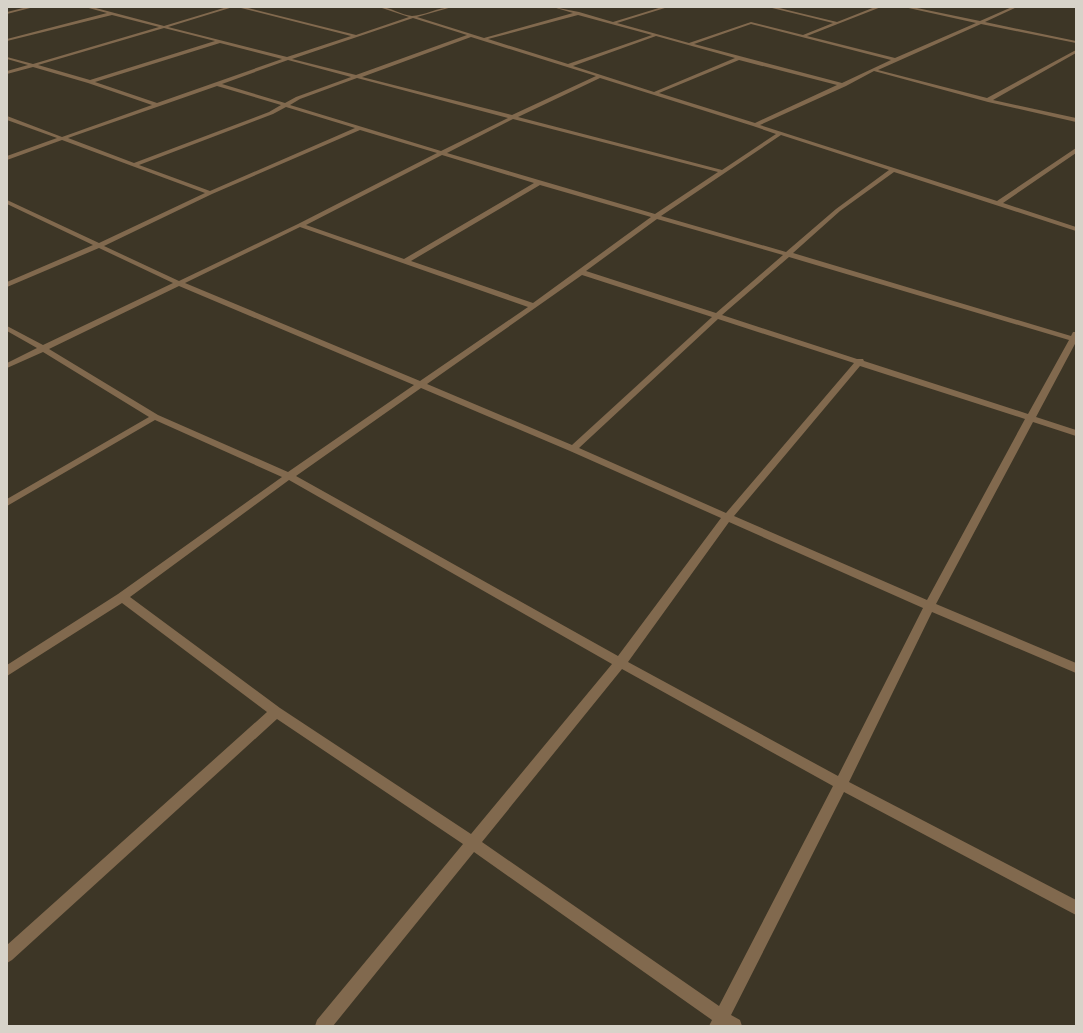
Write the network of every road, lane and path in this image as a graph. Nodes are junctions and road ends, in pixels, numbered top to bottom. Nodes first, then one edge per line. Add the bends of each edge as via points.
1 (32, 7) edge
2 (88, 7) edge
3 (230, 7) edge
4 (239, 7) edge
5 (381, 7) edge
6 (450, 7) edge
7 (555, 7) edge
8 (666, 7) edge
9 (770, 7) edge
10 (879, 7) edge
11 (906, 7) edge
12 (1015, 7) edge
13 (7, 13) edge
14 (112, 13) junction
15 (579, 13) junction
16 (413, 17) junction
17 (979, 22) junction
18 (613, 23) junction
19 (838, 23) junction
20 (166, 26) junction
21 (472, 35) junction
22 (656, 35) junction
23 (356, 36) junction
24 (804, 36) junction
25 (486, 39) junction
26 (7, 40) edge
27 (221, 41) junction
28 (1076, 42) edge
29 (690, 44) junction
30 (1076, 51) edge
31 (7, 58) edge
32 (739, 58) junction
33 (288, 59) junction
34 (895, 60) junction
35 (33, 66) junction
36 (568, 66) junction
37 (874, 70) junction
38 (7, 73) edge
39 (600, 76) junction
40 (355, 77) junction
41 (90, 82) junction
42 (216, 84) junction
43 (844, 85) junction
44 (655, 93) junction
45 (988, 100) junction
46 (157, 104) junction
47 (284, 105) junction
48 (513, 117) junction
49 (7, 118) edge
50 (1076, 120) edge
51 (755, 125) junction
52 (358, 129) junction
53 (781, 133) junction
54 (61, 138) junction
55 (1076, 150) edge
56 (443, 153) junction
57 (7, 158) edge
58 (133, 165) junction
59 (893, 170) junction
60 (724, 172) junction
61 (540, 183) junction
62 (210, 192) junction
63 (7, 202) edge
64 (998, 204) junction
65 (657, 216) junction
66 (300, 225) junction
67 (1076, 230) edge
68 (98, 246) junction
69 (787, 254) junction
70 (404, 262) junction
71 (581, 272) junction
72 (178, 283) junction
73 (7, 285) edge
74 (534, 306) junction
75 (716, 317) junction
76 (7, 328) edge
77 (1075, 338) edge
78 (42, 348) junction
79 (860, 362) junction
80 (7, 366) edge
81 (422, 384) junction
82 (155, 417) junction
83 (1031, 418) junction
84 (1076, 433) edge
85 (573, 449) junction
86 (289, 476) junction
87 (7, 503) edge
88 (727, 518) junction
89 (122, 597) junction
90 (929, 606) junction
91 (620, 663) junction
92 (1076, 668) edge
93 (7, 671) edge
94 (276, 712) junction
95 (842, 784) junction
96 (473, 844) junction
97 (1076, 908) edge
98 (7, 955) edge
99 (719, 1022) edge
100 (322, 1026) edge
101 (734, 1026) edge

1 - 13 street
2 - 14 street
3 - 20 street
4 - 23 street
5 - 16 street
6 - 16 street
7 - 15 street
8 - 18 street
9 - 19 street
10 - 19 street
11 - 17 street
12 - 17 street
14 - 20 street
14 - 26 street
15 - 18 street
15 - 25 street
16 - 21 street
16 - 23 street
17 - 28 street
17 - 34 street
18 - 22 street
19 - 24 street
20 - 27 street
20 - 35 street
21 - 25 street
21 - 40 street
22 - 29 street
22 - 36 street
23 - 33 street
24 - 29 street via 751,23
24 - 34 street
25 - 36 street
27 - 33 street
27 - 41 street
29 - 32 street
30 - 45 street
31 - 35 street
32 - 43 street
32 - 44 street
33 - 40 street
33 - 42 street
34 - 37 street
35 - 38 street
35 - 41 street
36 - 39 street
37 - 43 street
37 - 45 street
39 - 44 street
39 - 48 street
40 - 47 street
40 - 48 street
41 - 46 street
42 - 46 street
42 - 47 street
43 - 51 street
44 - 51 street
45 - 50 street
46 - 54 street
47 - 52 street
47 - 58 street
48 - 56 street
48 - 60 street
49 - 54 street
51 - 53 street
52 - 56 street
52 - 62 street
53 - 59 street
53 - 60 street
54 - 57 street
54 - 58 street
55 - 64 street
56 - 61 street
56 - 66 street
58 - 62 street
59 - 64 street
59 - 69 street via 838,210
60 - 65 street
61 - 65 street
61 - 70 street
62 - 68 street
63 - 68 street
64 - 67 street
65 - 69 street
65 - 71 street
66 - 70 street
66 - 72 street
68 - 72 street
68 - 73 street
69 - 75 street
69 - 77 street
70 - 74 street
71 - 74 street
71 - 75 street
72 - 78 street
72 - 81 street
74 - 81 street
75 - 79 street
75 - 85 street
76 - 78 street
77 - 83 street
78 - 80 street
78 - 82 street
79 - 83 street
79 - 88 street
81 - 85 street
81 - 86 street
82 - 86 street
82 - 87 street
83 - 84 street
83 - 90 street
85 - 88 street
86 - 89 street
86 - 91 street
88 - 90 street
88 - 91 street
89 - 93 street
89 - 94 street
90 - 92 street
90 - 95 street
91 - 95 street
91 - 96 street
94 - 96 street
94 - 98 street
95 - 97 street
95 - 99 street
96 - 99 street
96 - 100 street
99 - 101 street

